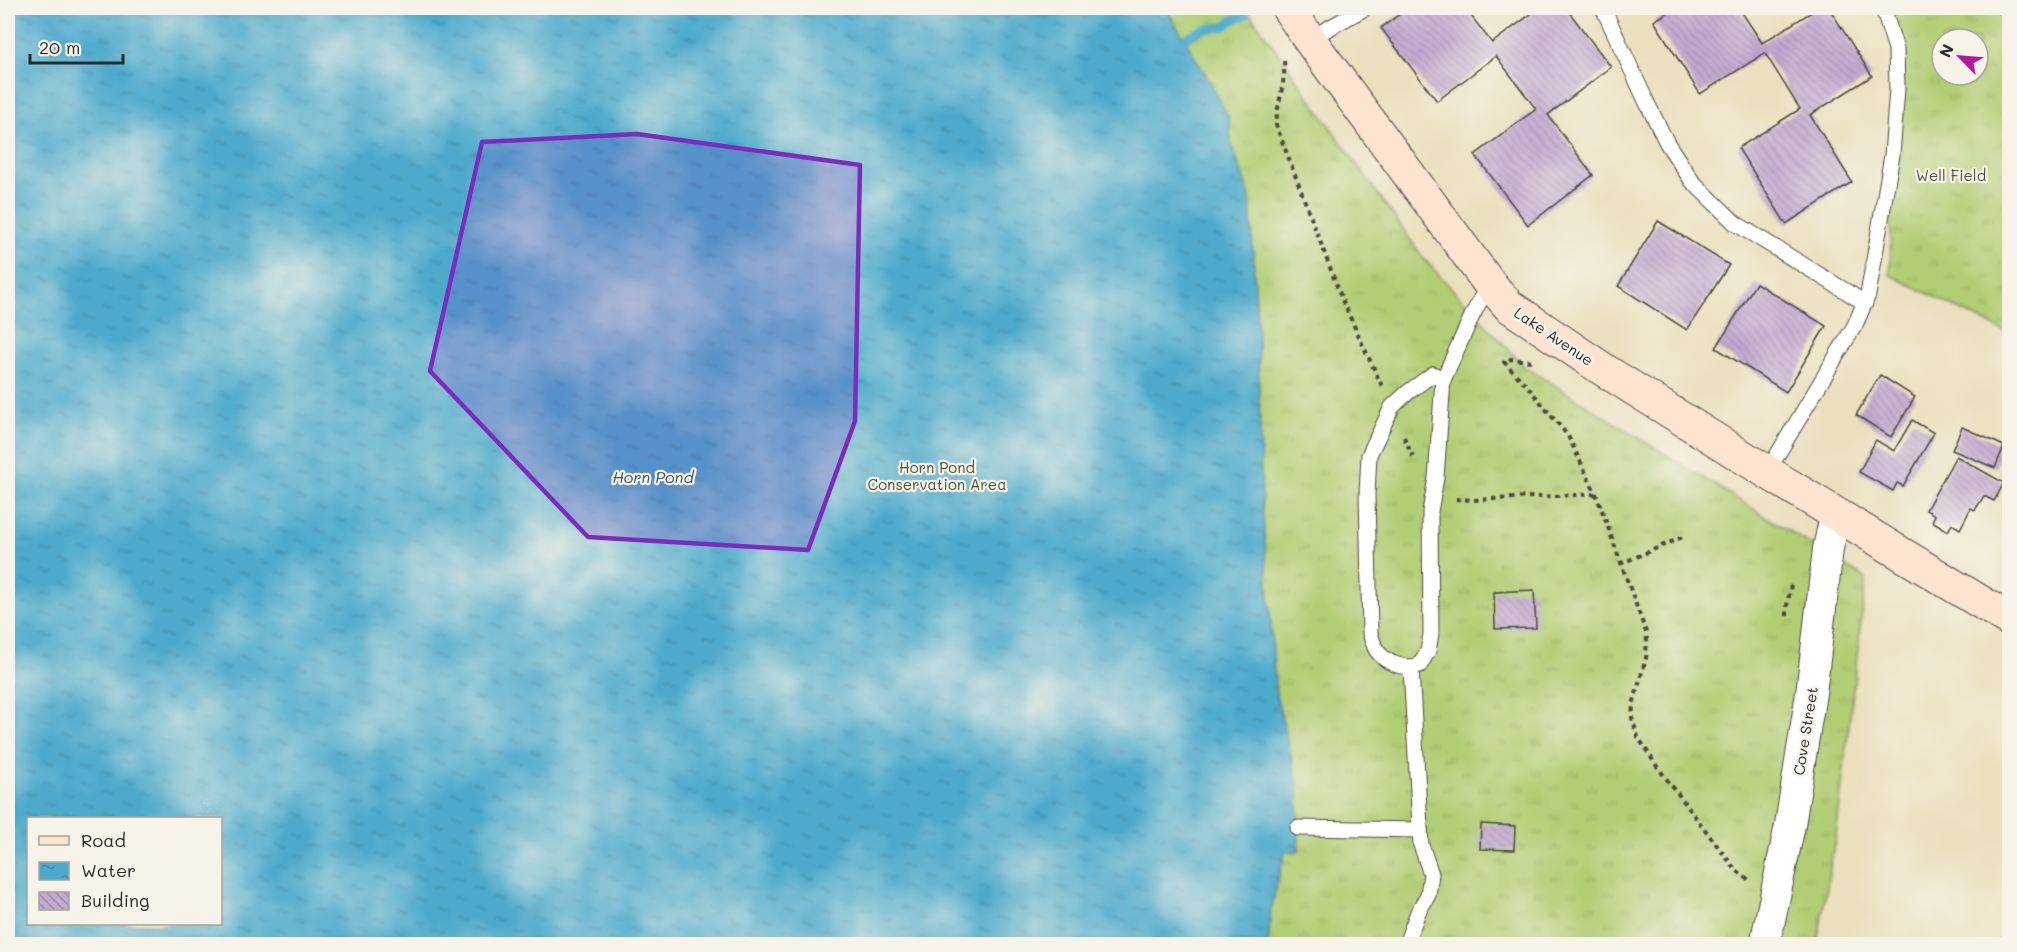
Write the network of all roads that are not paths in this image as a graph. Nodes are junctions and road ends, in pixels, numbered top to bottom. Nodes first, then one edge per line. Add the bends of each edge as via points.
1 (1288, 8) edge
2 (1365, 8) edge
3 (1603, 8) edge
4 (1883, 8) edge
5 (1309, 39) junction
6 (1489, 283) junction
7 (1865, 303) junction
8 (1443, 380) junction
9 (1767, 472) junction
10 (1835, 515) junction
11 (2010, 620) edge
12 (1411, 668) junction
13 (1298, 828) dead end
14 (1420, 830) junction
15 (1406, 945) edge
16 (1765, 945) edge

1 - 5 street, Lake Avenue
2 - 5 lane
3 - 7 lane via 1662,133 1692,181 1735,223
4 - 7 lane via 1896,49 1897,89 1892,155
5 - 6 street, Lake Avenue
6 - 8 lane
6 - 9 street, Lake Avenue via 1509,306 1553,337
7 - 9 lane
8 - 12 lane via 1430,512 1431,634 1420,665
8 - 12 lane via 1433,374 1392,407 1369,455 1370,633 1376,651 1389,661
9 - 10 street, Lake Avenue
10 - 11 street, Lake Avenue
10 - 16 street, Cove Street via 1790,825
12 - 14 lane
13 - 14 lane
14 - 15 lane via 1431,874 1428,895

